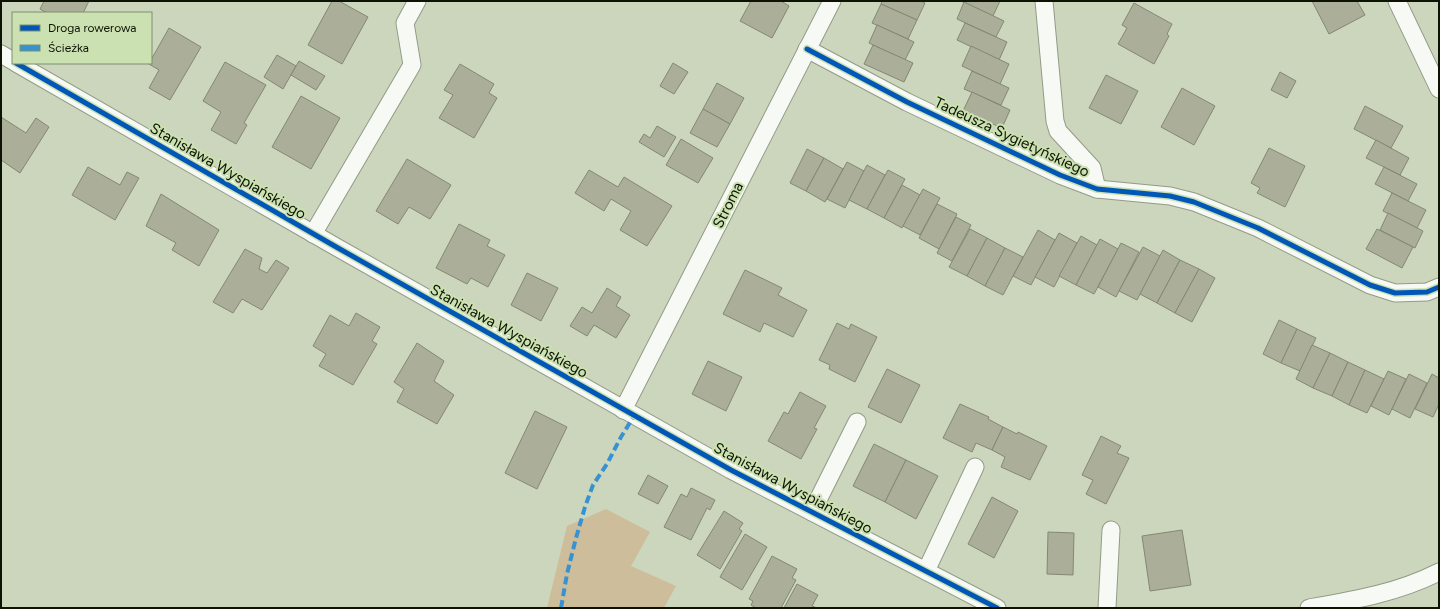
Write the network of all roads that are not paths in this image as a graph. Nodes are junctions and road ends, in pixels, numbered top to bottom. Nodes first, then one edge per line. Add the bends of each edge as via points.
1 (417, 1) edge
2 (832, 1) edge
3 (1044, 1) edge
4 (1397, 1) edge
5 (808, 49) junction
6 (1, 54) edge
7 (12, 60) edge
8 (18, 64) edge
9 (1439, 89) edge
10 (1097, 188) junction
11 (313, 234) junction
12 (1439, 287) edge
13 (623, 410) junction
14 (857, 422) dead end
15 (975, 467) dead end
16 (812, 512) junction
17 (1111, 530) dead end
18 (926, 571) junction
19 (1439, 572) edge
20 (997, 608) edge
21 (1107, 608) edge
22 (1309, 608) edge

1 - 11 street via 405,23 412,65
2 - 5 street, Stroma
3 - 10 street via 1055,121 1058,131 1092,168
4 - 9 street
5 - 10 street, Tadeusza Sygietyńskiego via 907,102 1060,175
5 - 13 street, Stroma
6 - 7 street
8 - 11 street, Stanisława Wyspiańskiego
10 - 12 street, Tadeusza Sygietyńskiego via 1170,196 1194,202 1258,228 1370,285 1395,293 1427,292
11 - 13 street, Stanisława Wyspiańskiego
13 - 16 street, Stanisława Wyspiańskiego
14 - 16 street
15 - 18 street
16 - 18 street, Stanisława Wyspiańskiego
17 - 21 street
18 - 20 street, Stanisława Wyspiańskiego
19 - 22 street via 1388,592

